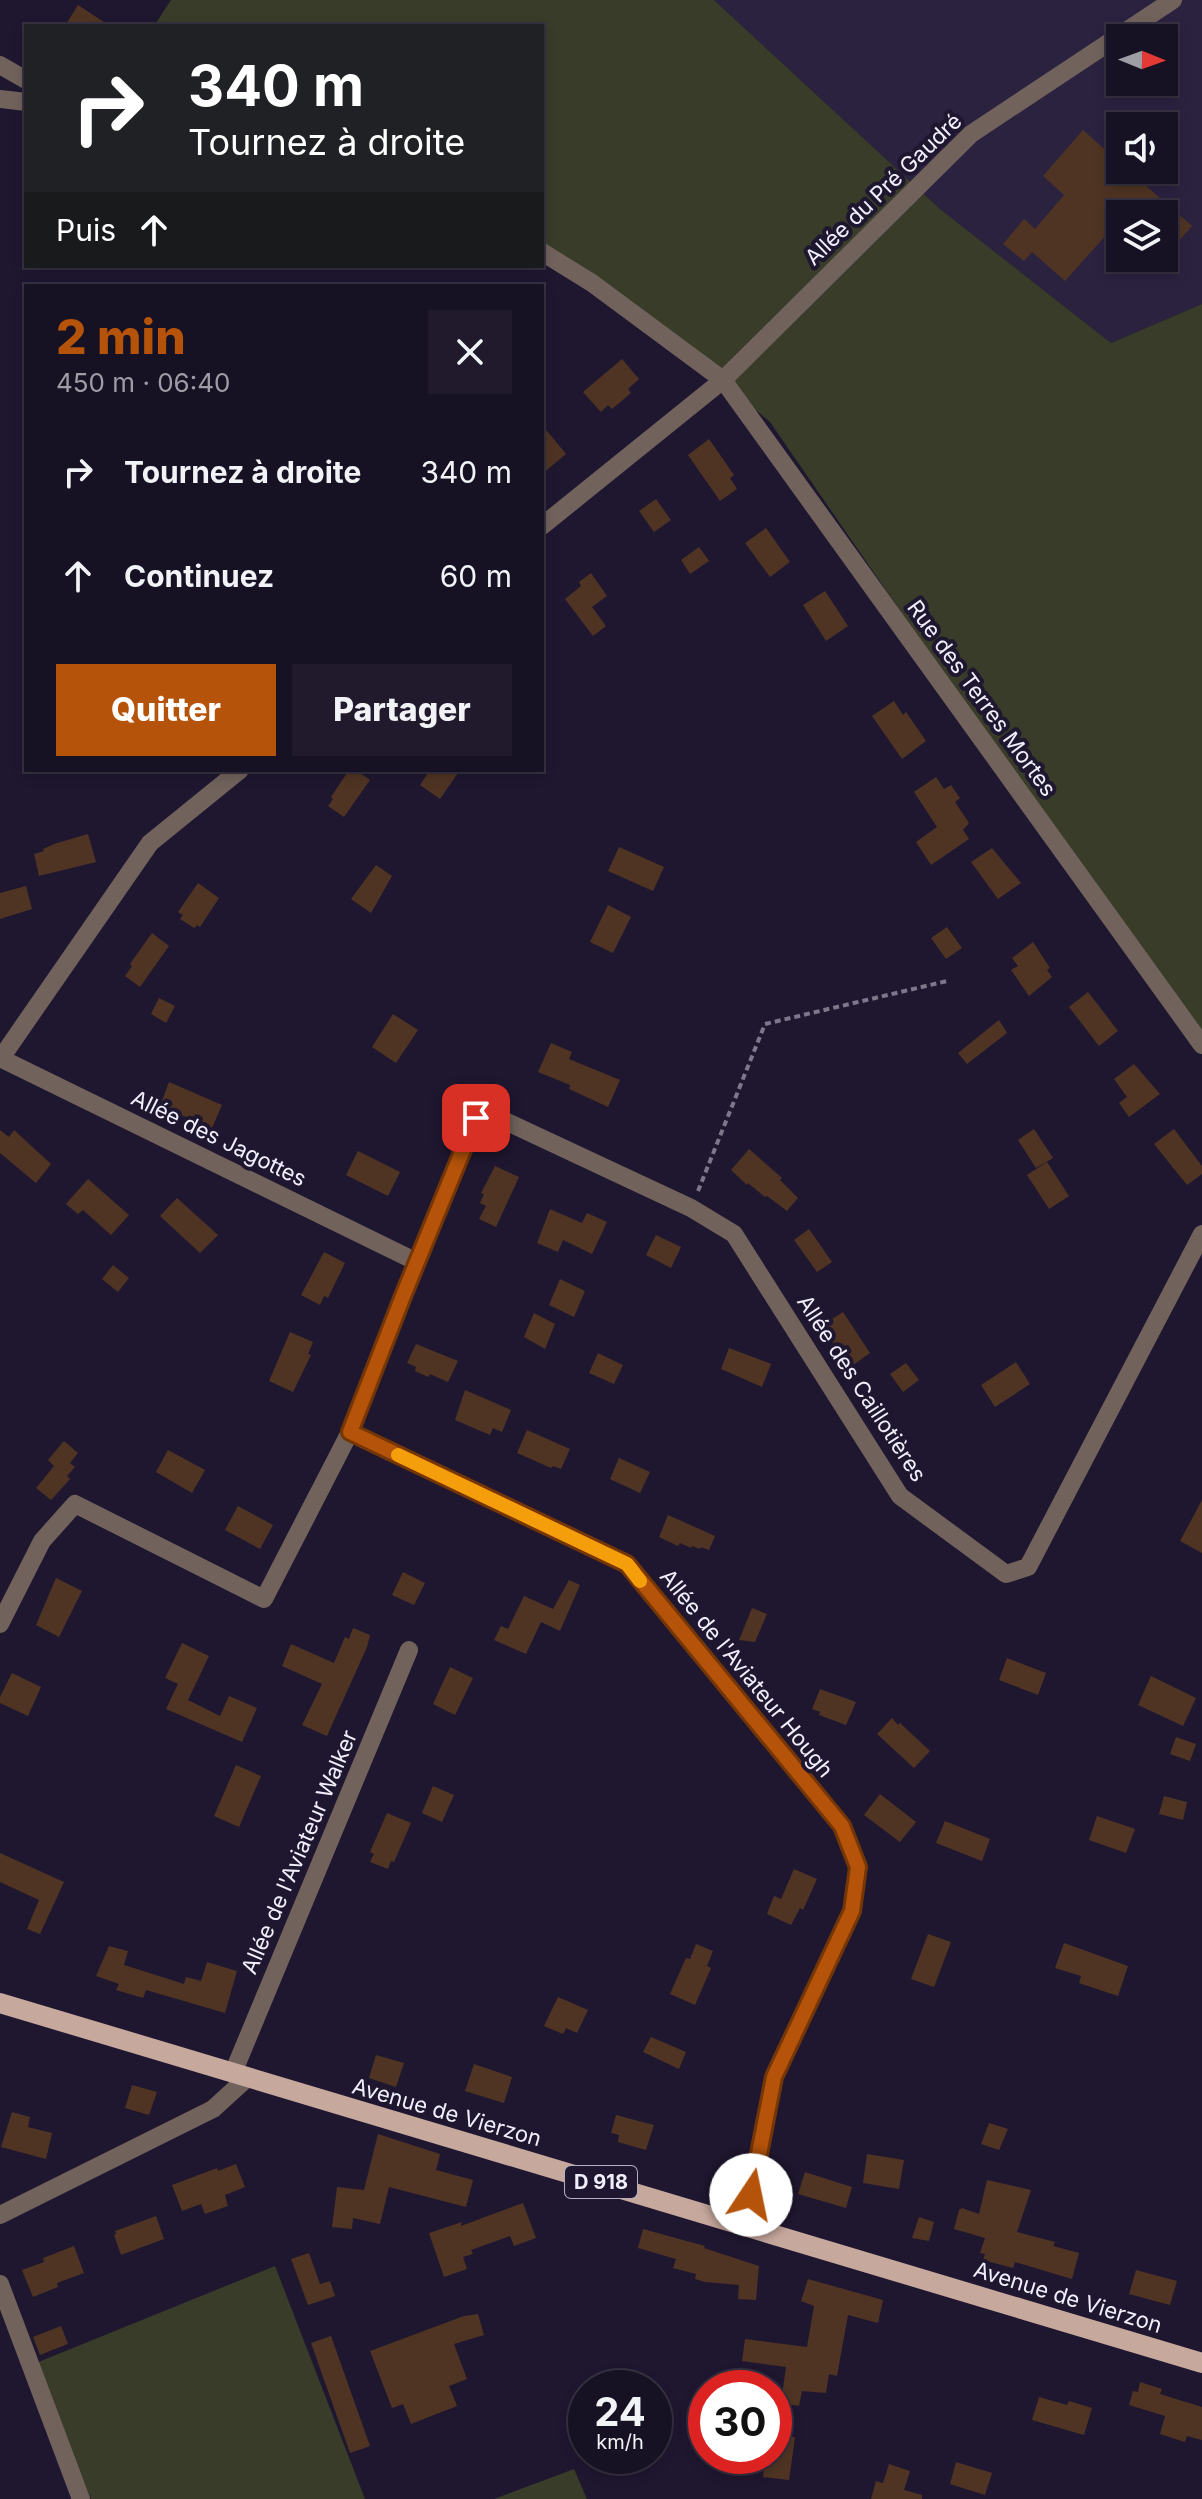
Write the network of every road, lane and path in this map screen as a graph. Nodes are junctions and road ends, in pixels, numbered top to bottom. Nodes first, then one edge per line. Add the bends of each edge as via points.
1 (1173, 0) edge
2 (0, 65) edge
3 (24, 79) edge
4 (0, 99) edge
5 (24, 102) edge
6 (544, 253) edge
7 (723, 380) junction
8 (544, 524) edge
9 (238, 772) edge
10 (947, 981) dead end
11 (1202, 1045) edge
12 (0, 1058) edge
13 (691, 1208) junction
14 (1202, 1234) edge
15 (417, 1262) junction
16 (350, 1432) junction
17 (0, 1624) edge
18 (409, 1650) dead end
19 (0, 2003) edge
20 (240, 2076) junction
21 (0, 2215) edge
22 (745, 2224) junction
23 (0, 2284) edge
24 (1202, 2363) edge
25 (81, 2499) edge

1 - 7 street, Allée du Pré Gaudré via 971,134
2 - 3 street
4 - 5 street
6 - 7 street, Rue des Terres Mortes
7 - 8 street, Allée du Pré Gaudré
7 - 11 street, Rue des Terres Mortes
9 - 12 street via 150,843
10 - 13 path via 765,1024
12 - 15 street, Allée des Jagottes
13 - 14 street, Allée des Caillotières via 734,1234 900,1496 1006,1574 1028,1567
13 - 15 street, Allée des Caillotières via 488,1113 476,1118
15 - 16 street
16 - 17 street via 264,1599 75,1504 42,1541
16 - 22 street, Allée de l'Aviateur Hough via 627,1564 842,1826 858,1867 852,1911 774,2077
18 - 20 street, Allée de l'Aviateur Walker
19 - 20 main road, Avenue de Vierzon / D 918
20 - 21 street via 213,2109
20 - 22 main road, Avenue de Vierzon / D 918
22 - 24 main road, Avenue de Vierzon / D 918
23 - 25 street

